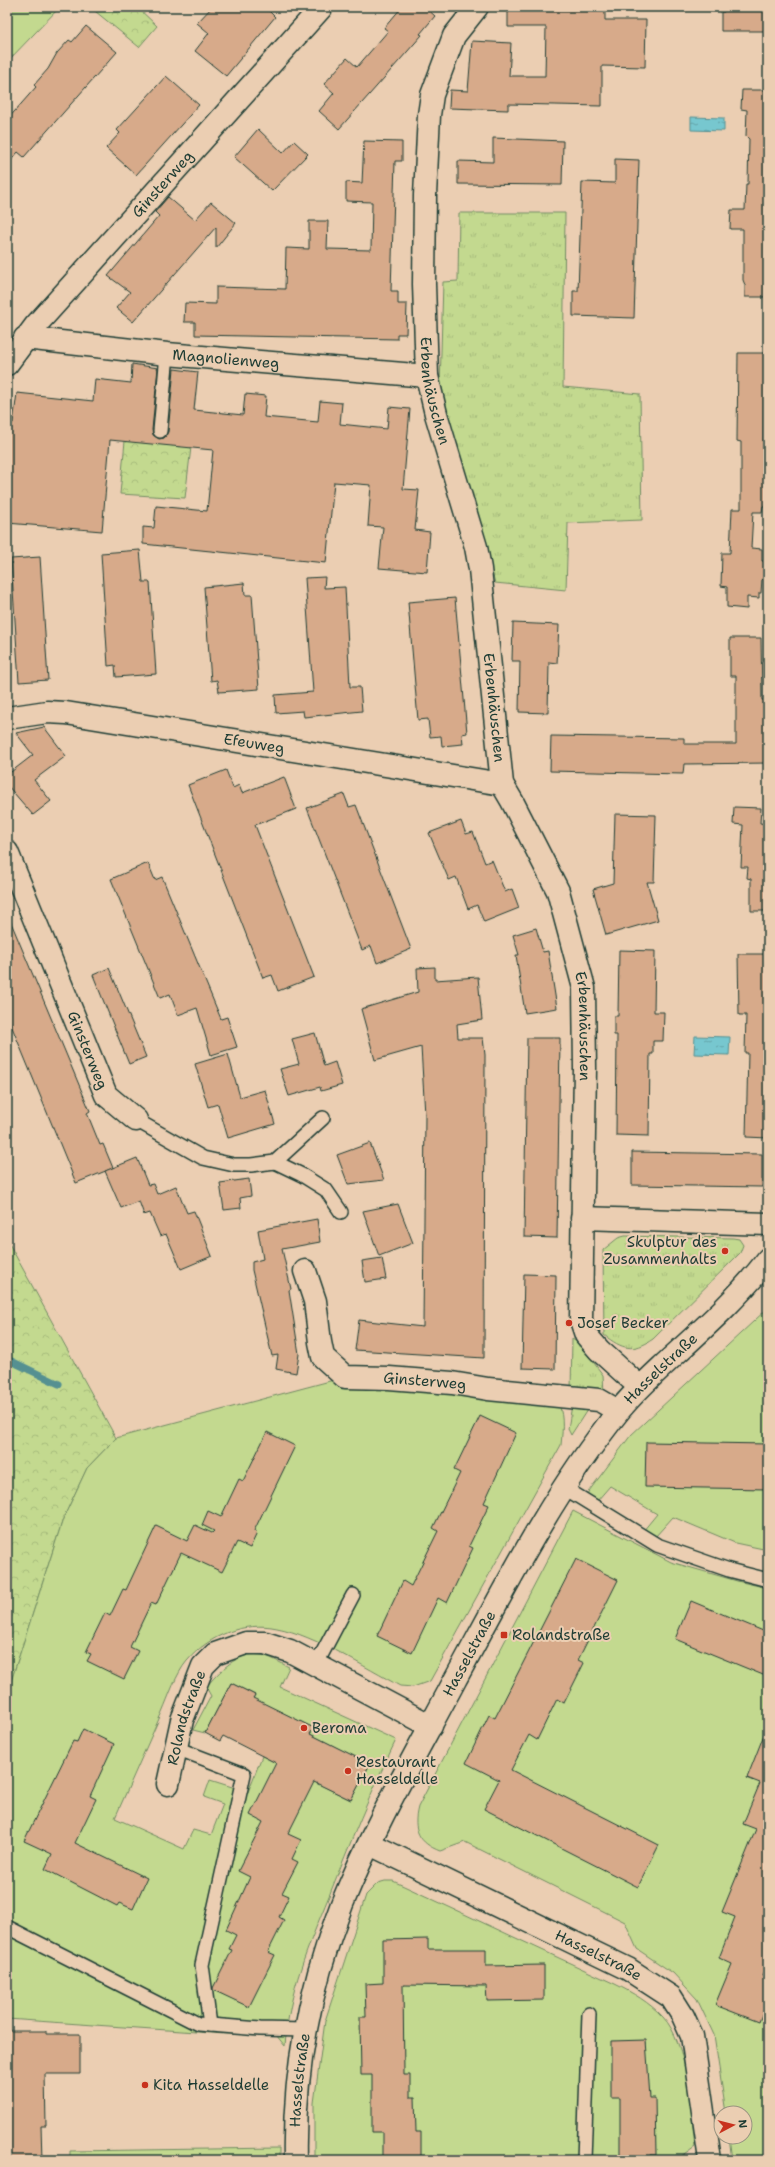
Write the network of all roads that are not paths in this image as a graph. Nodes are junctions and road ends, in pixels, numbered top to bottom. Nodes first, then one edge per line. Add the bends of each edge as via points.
1 (477, 7) edge
2 (321, 8) edge
3 (25, 338) junction
4 (167, 354) junction
5 (7, 364) edge
6 (427, 376) junction
7 (160, 431) dead end
8 (7, 718) edge
9 (502, 784) junction
10 (7, 852) edge
11 (323, 1118) dead end
12 (136, 1120) joint
13 (275, 1162) junction
14 (341, 1212) dead end
15 (582, 1218) junction
16 (768, 1224) edge
17 (768, 1261) edge
18 (305, 1271) dead end
19 (640, 1387) junction
20 (618, 1411) junction
21 (563, 1487) junction
22 (768, 1580) edge
23 (352, 1595) dead end
24 (316, 1666) junction
25 (431, 1726) junction
26 (176, 1748) junction
27 (168, 1784) dead end
28 (370, 1844) junction
29 (7, 1927) edge
30 (589, 2014) dead end
31 (210, 2025) junction
32 (305, 2030) junction
33 (295, 2160) edge
34 (584, 2160) edge
35 (710, 2160) edge

1 - 6 street, Erbenhäuschen via 454,36 432,94 429,115 425,217
2 - 3 street, Ginsterweg
3 - 4 street, Magnolienweg
3 - 5 street, Ginsterweg
4 - 6 street, Magnolienweg
4 - 7 lane
6 - 9 street, Erbenhäuschen via 476,547
8 - 9 street, Efeuweg via 47,712 66,713
9 - 15 street, Erbenhäuschen via 558,891 584,988
10 - 12 street, Ginsterweg via 106,1095
11 - 13 lane
12 - 13 lane, Ginsterweg via 203,1158 234,1165
13 - 14 lane, Ginsterweg via 326,1190
15 - 16 street
15 - 19 street, Erbenhäuschen via 581,1320 586,1336
17 - 19 street, Hasselstraße via 734,1300
18 - 20 street, Ginsterweg via 315,1302 323,1357 345,1377 452,1383 599,1400
19 - 20 street, Hasselstraße
20 - 21 street, Hasselstraße
21 - 22 lane via 657,1545 729,1570
21 - 25 street, Hasselstraße via 515,1567
23 - 24 lane
24 - 25 street, Rolandstraße
24 - 26 street, Rolandstraße via 290,1651 265,1643 246,1643 215,1654 203,1666 182,1720
25 - 28 street, Hasselstraße
26 - 27 street, Rolandstraße
26 - 31 lane via 244,1774 202,1965
28 - 32 street, Hasselstraße via 333,1929 318,1974
28 - 35 street, Hasselstraße via 628,1968 672,1998 692,2036
29 - 31 lane via 198,2024
30 - 34 lane
31 - 32 lane
32 - 33 street, Hasselstraße via 296,2108

